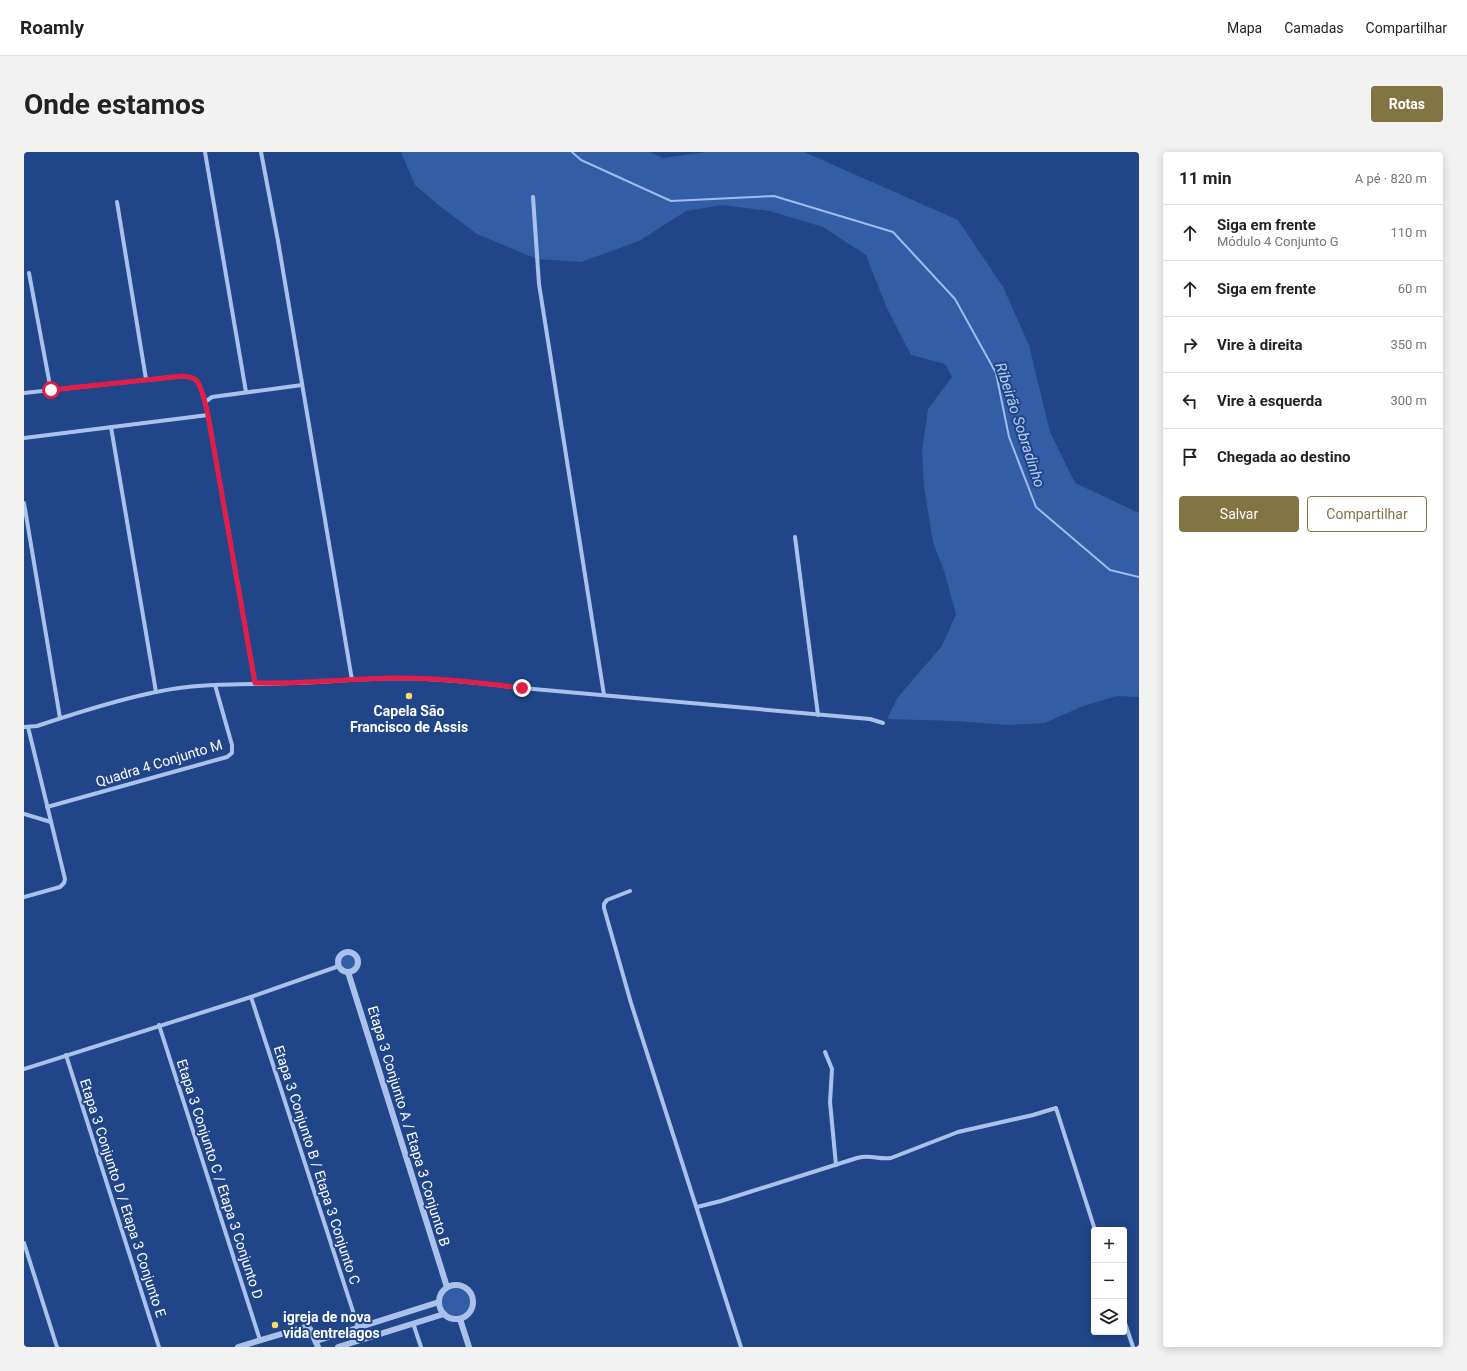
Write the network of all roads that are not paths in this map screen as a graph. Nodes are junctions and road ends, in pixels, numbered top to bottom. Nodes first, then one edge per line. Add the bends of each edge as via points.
1 (205, 152) edge
2 (262, 152) edge
3 (533, 197) dead end
4 (117, 202) dead end
5 (29, 273) dead end
6 (146, 379) junction
7 (302, 385) junction
8 (51, 390) junction
9 (246, 392) junction
10 (24, 393) edge
11 (205, 402) junction
12 (208, 415) junction
13 (111, 427) junction
14 (24, 438) edge
15 (24, 503) edge
16 (794, 537) dead end
17 (352, 680) junction
18 (255, 683) junction
19 (215, 685) junction
20 (156, 692) junction
21 (604, 695) junction
22 (818, 715) junction
23 (60, 718) junction
24 (883, 723) dead end
25 (26, 727) edge
26 (47, 807) junction
27 (24, 814) edge
28 (51, 822) junction
29 (630, 891) dead end
30 (24, 897) edge
31 (339, 966) junction
32 (348, 972) junction
33 (251, 997) junction
34 (159, 1025) junction
35 (825, 1052) dead end
36 (66, 1055) junction
37 (24, 1069) edge
38 (836, 1165) junction
39 (697, 1207) junction
40 (1094, 1227) edge
41 (24, 1243) edge
42 (447, 1288) junction
43 (439, 1302) junction
44 (444, 1314) junction
45 (460, 1319) junction
46 (413, 1323) junction
47 (358, 1327) junction
48 (1127, 1329) edge
49 (362, 1339) junction
50 (260, 1340) junction
51 (317, 1344) edge
52 (58, 1347) edge
53 (159, 1347) edge
54 (238, 1347) edge
55 (338, 1347) edge
56 (421, 1347) edge
57 (469, 1347) edge
58 (741, 1347) edge
59 (1133, 1347) edge

1 - 9 street
2 - 7 street
3 - 21 street via 539,284
4 - 6 street
5 - 8 street
6 - 8 street
6 - 11 street via 183,376 194,379 199,384
7 - 9 street
7 - 17 street
8 - 10 street
9 - 11 street via 212,397
11 - 12 street
12 - 13 street
12 - 18 street
13 - 14 street
13 - 20 street
15 - 23 street
16 - 22 street
17 - 18 street
17 - 21 street via 418,679 477,682
18 - 19 street
19 - 20 street
19 - 26 street, Quadra 4 Conjunto M via 232,745 232,753 228,757
20 - 23 street
21 - 22 street
22 - 24 street via 870,719
23 - 25 street
25 - 26 street
26 - 28 street
27 - 28 street
28 - 30 street via 65,876 64,883 60,887
29 - 39 street via 607,900 603,906 631,1004
31 - 32 street
31 - 32 street via 340,955 347,952 354,955 358,961 357,965
31 - 33 street
32 - 42 street, Etapa 3 Conjunto A / Etapa 3 Conjunto B
33 - 34 street
33 - 47 street, Etapa 3 Conjunto B / Etapa 3 Conjunto C
34 - 36 street
34 - 50 street, Etapa 3 Conjunto C / Etapa 3 Conjunto D
35 - 38 street via 832,1070 830,1102
36 - 37 street
36 - 53 street, Etapa 3 Conjunto D / Etapa 3 Conjunto E
38 - 39 street
38 - 40 street via 867,1156 891,1158 958,1132 1056,1108
39 - 58 street
41 - 52 street
42 - 43 street via 441,1294
42 - 45 street via 459,1285 467,1288 472,1295 474,1304 470,1312
43 - 44 street
43 - 47 street
44 - 45 street
44 - 46 street
45 - 57 street
46 - 49 street
46 - 56 street
47 - 49 street, Etapa 3 Conjunto B / Etapa 3 Conjunto C
47 - 51 street
48 - 59 street
49 - 55 street
50 - 51 street via 307,1327
50 - 54 street

